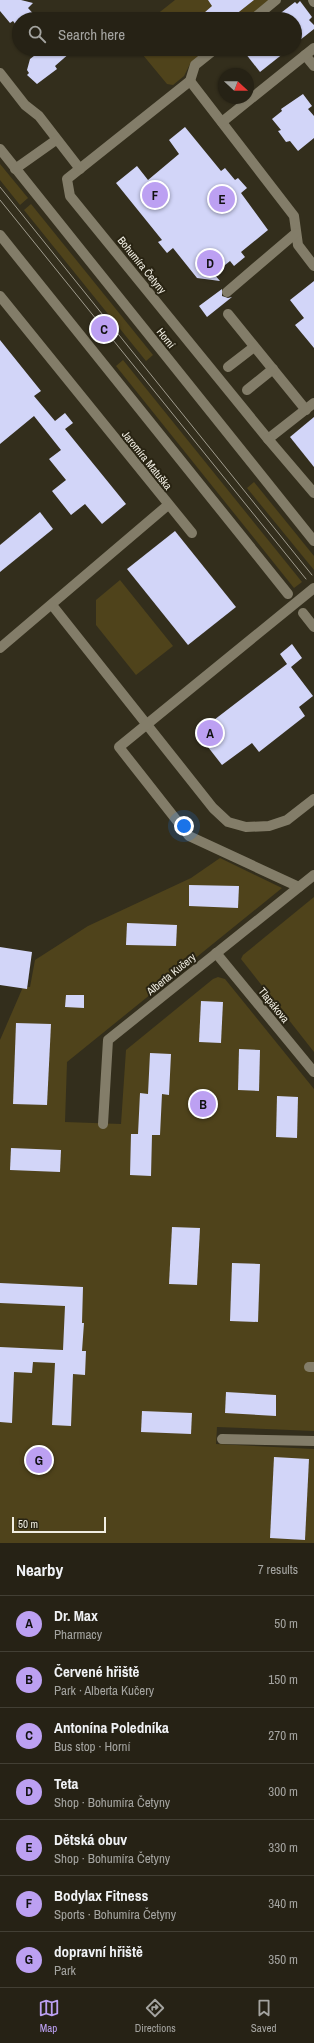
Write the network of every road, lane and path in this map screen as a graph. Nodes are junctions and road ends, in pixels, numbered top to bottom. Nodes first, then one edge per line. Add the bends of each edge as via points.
1 (276, 0) edge
2 (261, 12) edge
3 (314, 48) edge
4 (305, 55) junction
5 (206, 56) edge
6 (314, 66) edge
7 (0, 73) edge
8 (190, 81) junction
9 (222, 122) junction
10 (56, 140) junction
11 (0, 149) edge
12 (15, 169) junction
13 (80, 169) junction
14 (296, 233) junction
15 (0, 235) edge
16 (314, 266) edge
17 (227, 292) dead end
18 (0, 296) edge
19 (228, 314) dead end
20 (254, 347) junction
21 (228, 367) dead end
22 (273, 369) junction
23 (247, 390) dead end
24 (310, 406) edge
25 (268, 439) junction
26 (314, 493) edge
27 (168, 505) junction
28 (192, 533) dead end
29 (314, 541) edge
30 (314, 588) edge
31 (288, 594) dead end
32 (52, 605) junction
33 (303, 613) dead end
34 (314, 627) edge
35 (0, 648) edge
36 (148, 724) junction
37 (314, 799) edge
38 (314, 875) edge
39 (299, 888) junction
40 (216, 953) junction
41 (314, 1072) edge
42 (103, 1124) dead end
43 (222, 1439) dead end
44 (314, 1441) edge

1 - 2 street
3 - 4 street
4 - 6 street
4 - 9 street
5 - 8 street, Bohumíra Četyny via 195,65
7 - 10 street via 25,105 39,116
8 - 9 street
8 - 13 street, Bohumíra Četyny
9 - 14 street via 294,216
10 - 12 street
10 - 13 street
11 - 12 street, Horní
12 - 29 street, Horní
13 - 25 street, Bohumíra Četyny via 67,179 70,196
14 - 16 street via 300,248
14 - 17 street
15 - 31 street
18 - 27 street, Jaromíra Matuška
19 - 20 street
20 - 21 street
20 - 22 street
22 - 23 street
22 - 24 street
24 - 25 street
25 - 26 street
27 - 28 street
27 - 32 street, Jaromíra Matuška
30 - 36 street
32 - 35 street, Jaromíra Matuška
32 - 36 street
33 - 34 street
36 - 37 street via 213,808 228,822 246,827 269,826 287,820
36 - 39 street via 119,747 189,836
38 - 39 street, Alberta Kučery
39 - 40 street, Alberta Kučery
40 - 41 street, Tlapákova
40 - 42 street, Alberta Kučery via 108,1040
43 - 44 street

